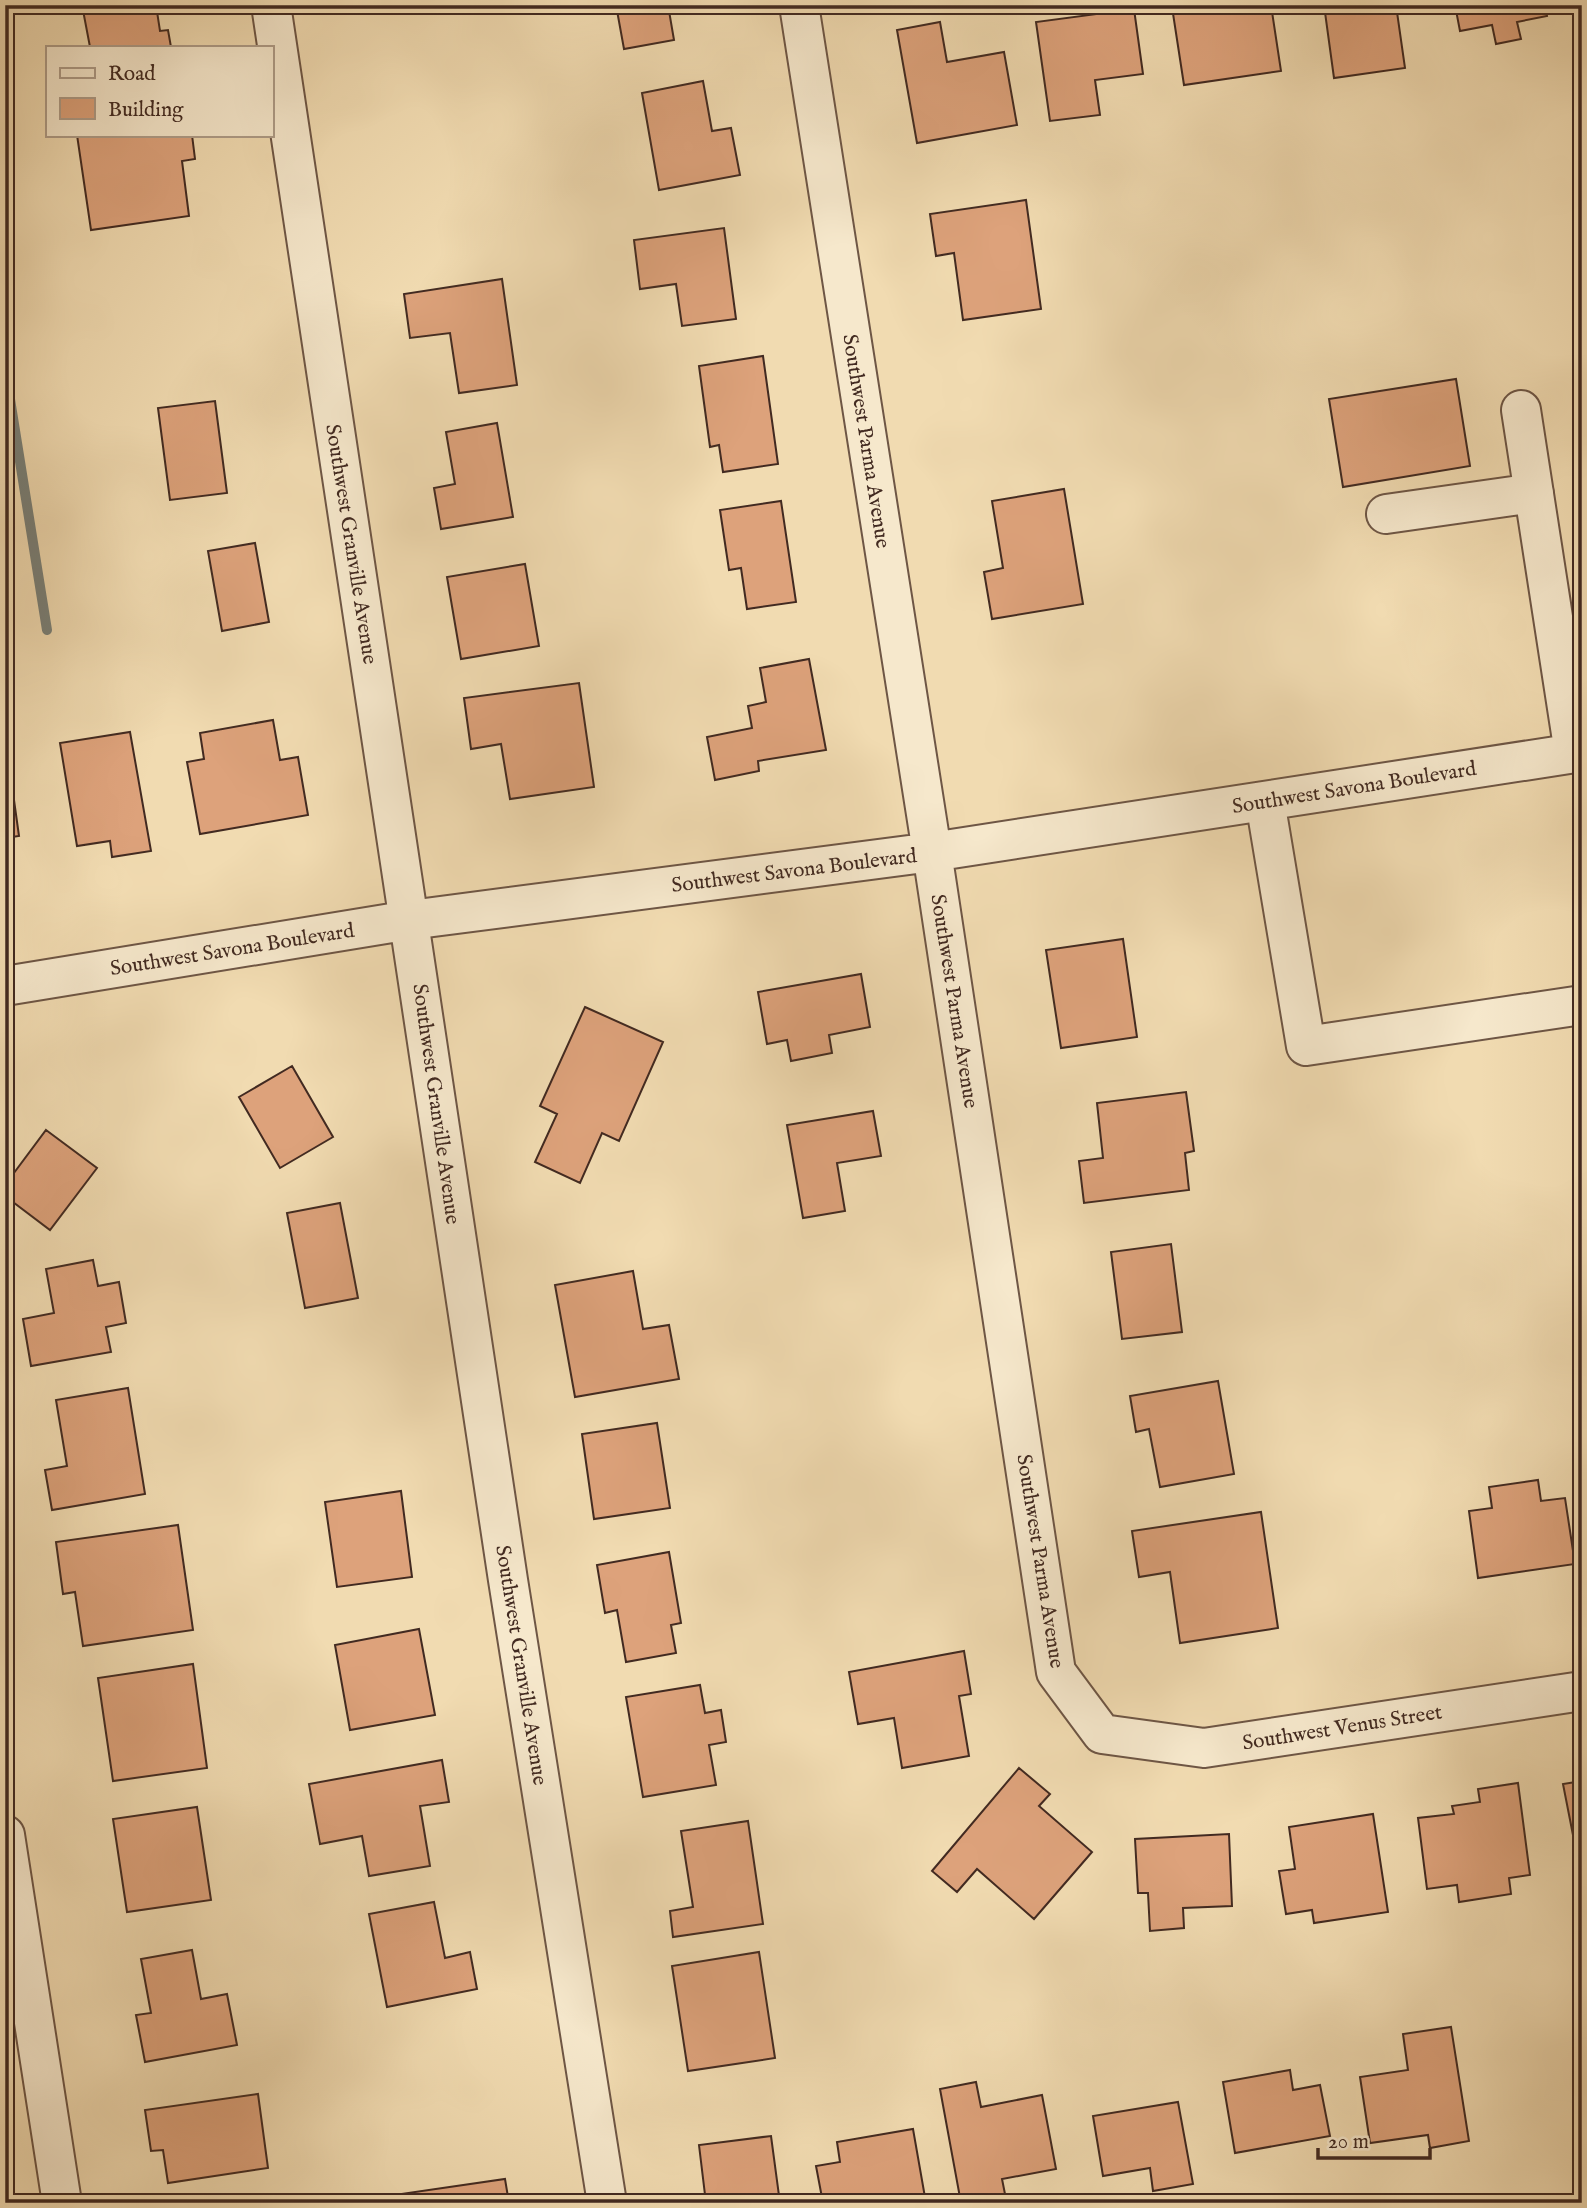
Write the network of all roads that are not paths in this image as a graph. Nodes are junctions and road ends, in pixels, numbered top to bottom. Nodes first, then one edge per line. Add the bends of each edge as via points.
1 (271, 5) edge
2 (799, 5) edge
3 (1521, 410) dead end
4 (1534, 493) junction
5 (1386, 514) dead end
6 (1578, 752) edge
7 (1265, 801) junction
8 (932, 852) junction
9 (410, 920) junction
10 (5, 986) edge
11 (1582, 1005) edge
12 (1582, 1691) edge
13 (1102, 1734) joint
14 (5, 1835) edge
15 (62, 2203) edge
16 (607, 2203) edge

1 - 9 street, Southwest Granville Avenue
2 - 8 street, Southwest Parma Avenue
3 - 4 street
4 - 5 street
4 - 6 street
6 - 7 street, Southwest Savona Boulevard
7 - 8 street, Southwest Savona Boulevard
7 - 11 street via 1306,1046
8 - 9 street, Southwest Savona Boulevard
8 - 13 street, Southwest Parma Avenue via 1056,1672
9 - 10 street, Southwest Savona Boulevard
9 - 16 street, Southwest Granville Avenue
12 - 13 street, Southwest Venus Street via 1204,1748
14 - 15 street

